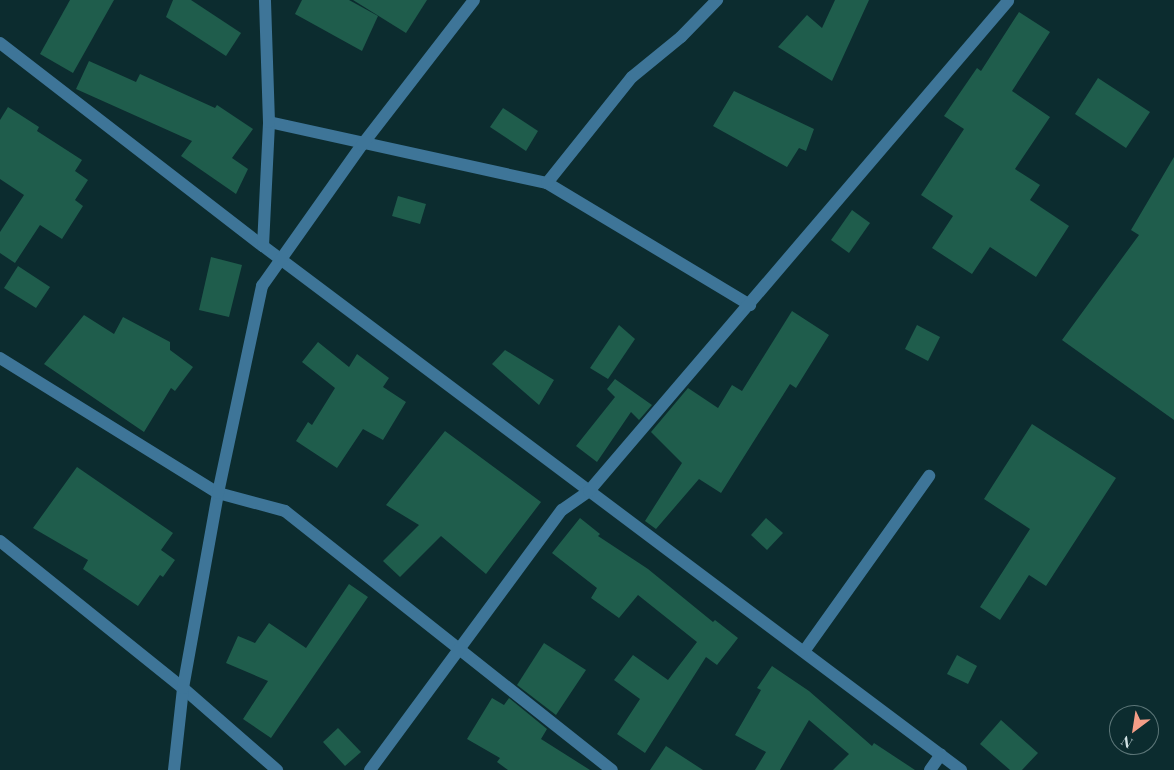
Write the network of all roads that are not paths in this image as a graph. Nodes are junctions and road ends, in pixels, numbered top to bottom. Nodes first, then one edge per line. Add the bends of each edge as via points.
1 (265, 0) edge
2 (474, 0) edge
3 (717, 0) edge
4 (1008, 1) edge
5 (0, 43) edge
6 (270, 122) junction
7 (362, 145) junction
8 (547, 183) junction
9 (263, 246) junction
10 (281, 260) junction
11 (750, 305) junction
12 (0, 358) edge
13 (930, 476) dead end
14 (589, 491) junction
15 (218, 493) junction
16 (0, 542) edge
17 (460, 648) junction
18 (805, 650) junction
19 (183, 688) junction
20 (941, 754) junction
21 (174, 770) edge
22 (278, 770) edge
23 (370, 770) edge
24 (612, 770) edge
25 (930, 770) edge
26 (961, 770) edge

1 - 6 street
2 - 7 street
3 - 8 street via 681,37 632,77
4 - 11 street
5 - 9 street
6 - 7 street
6 - 9 street
7 - 8 street
7 - 10 street
8 - 11 street
9 - 10 street
10 - 14 street
10 - 15 street via 262,286
11 - 14 street
12 - 15 street
13 - 18 street
14 - 17 street via 562,510
14 - 18 street
15 - 17 street via 285,511
15 - 19 street
16 - 19 street
17 - 23 street
17 - 24 street
18 - 20 street
19 - 21 street
19 - 22 street
20 - 25 street
20 - 26 street

